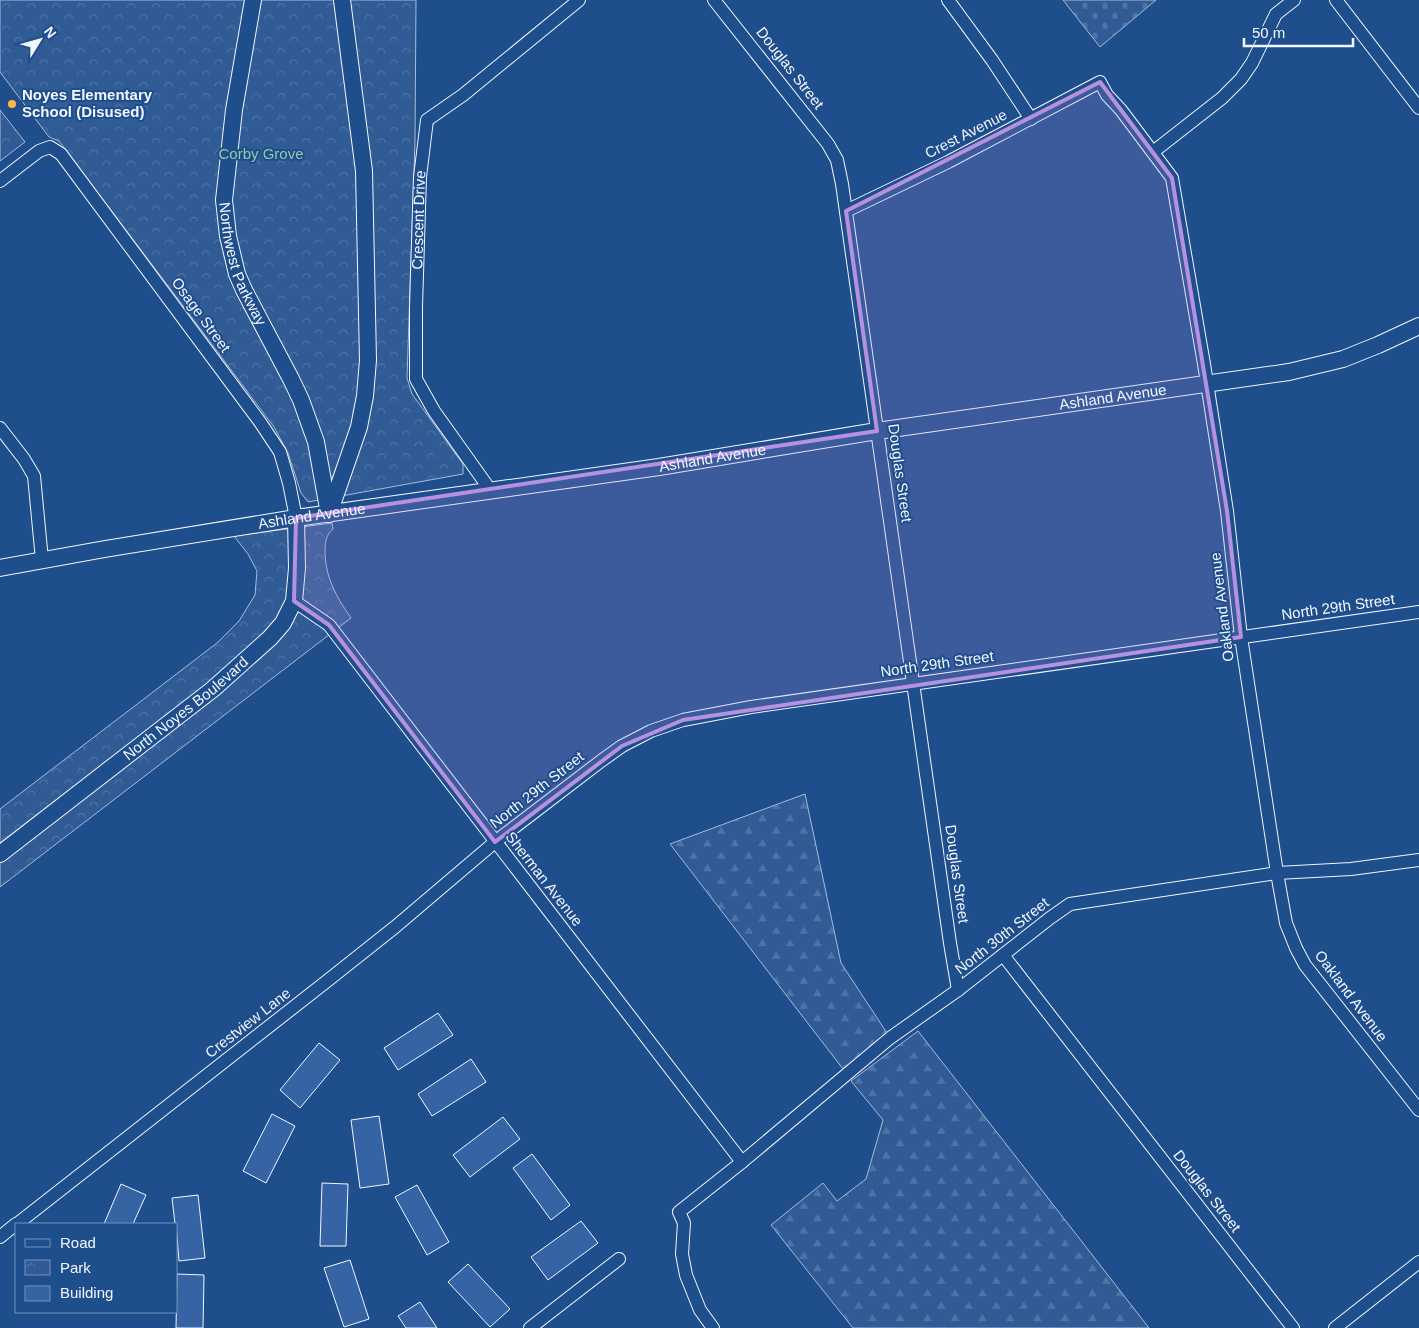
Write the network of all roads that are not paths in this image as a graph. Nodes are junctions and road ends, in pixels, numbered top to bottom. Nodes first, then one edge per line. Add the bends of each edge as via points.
1 (252, 0) edge
2 (342, 0) edge
3 (579, 0) edge
4 (714, 0) edge
5 (948, 0) edge
6 (1294, 0) edge
7 (1336, 0) edge
8 (1100, 82) joint
9 (1417, 102) edge
10 (1031, 119) junction
11 (1153, 152) junction
12 (0, 182) edge
13 (846, 211) junction
14 (1419, 326) edge
15 (1208, 384) junction
16 (0, 428) edge
17 (877, 431) junction
18 (491, 492) junction
19 (329, 514) junction
20 (296, 518) junction
21 (42, 560) junction
22 (0, 568) edge
23 (294, 601) junction
24 (1419, 612) edge
25 (1241, 637) junction
26 (914, 683) junction
27 (495, 842) junction
28 (0, 854) edge
29 (1419, 860) edge
30 (1276, 873) junction
31 (1003, 955) junction
32 (958, 990) junction
33 (1419, 1110) edge
34 (742, 1162) junction
35 (17, 1223) edge
36 (15, 1225) edge
37 (0, 1237) edge
38 (619, 1259) dead end
39 (1419, 1262) edge
40 (530, 1328) edge
41 (712, 1328) edge
42 (1293, 1328) edge
43 (1336, 1328) edge

1 - 19 street, Northwest Parkway via 234,110 224,200 228,236 244,290 301,400 316,442
2 - 19 street via 364,171 368,360 366,396 359,426
3 - 18 street, Crescent Drive via 464,95 426,120 420,177 416,379 434,411
4 - 13 street, Douglas Street via 828,144 837,160
5 - 10 street
6 - 11 street via 1276,14 1241,79
7 - 9 street
8 - 10 street, Crest Avenue
8 - 11 street, Oakland Avenue
10 - 13 street, Crest Avenue
11 - 15 street, Oakland Avenue via 1172,178
12 - 20 street, Osage Street via 39,151 50,147 61,154 280,452
13 - 17 street, Douglas Street
14 - 15 street, Ashland Avenue via 1343,359 1289,372
15 - 17 street, Ashland Avenue
15 - 25 street, Oakland Avenue
16 - 21 street via 34,476
17 - 18 street, Ashland Avenue
17 - 26 street, Douglas Street
18 - 19 street, Ashland Avenue
19 - 20 street, Ashland Avenue
20 - 21 street, Ashland Avenue
20 - 23 street, North Noyes Boulevard
21 - 22 street, Ashland Avenue
23 - 27 street, Sherman Avenue via 329,625
23 - 28 street, North Noyes Boulevard via 283,623 270,638 213,689
24 - 25 street, North 29th Street
25 - 26 street, North 29th Street
25 - 30 street, Oakland Avenue
26 - 27 street, North 29th Street via 751,707 683,720 651,731 622,746
26 - 32 street, Douglas Street
27 - 34 street, Sherman Avenue
27 - 35 street, Crestview Lane via 328,981
29 - 30 street, North 30th Street via 1351,869
30 - 31 street, North 30th Street via 1070,904
30 - 33 street, Oakland Avenue via 1286,923 1305,965
31 - 32 street, North 30th Street
31 - 42 street, Douglas Street
32 - 34 street, North 30th Street via 890,1038
34 - 41 street, North 30th Street via 679,1212 684,1224 682,1254 686,1275 700,1310
36 - 37 street, Crestview Lane
38 - 40 street
39 - 43 street

